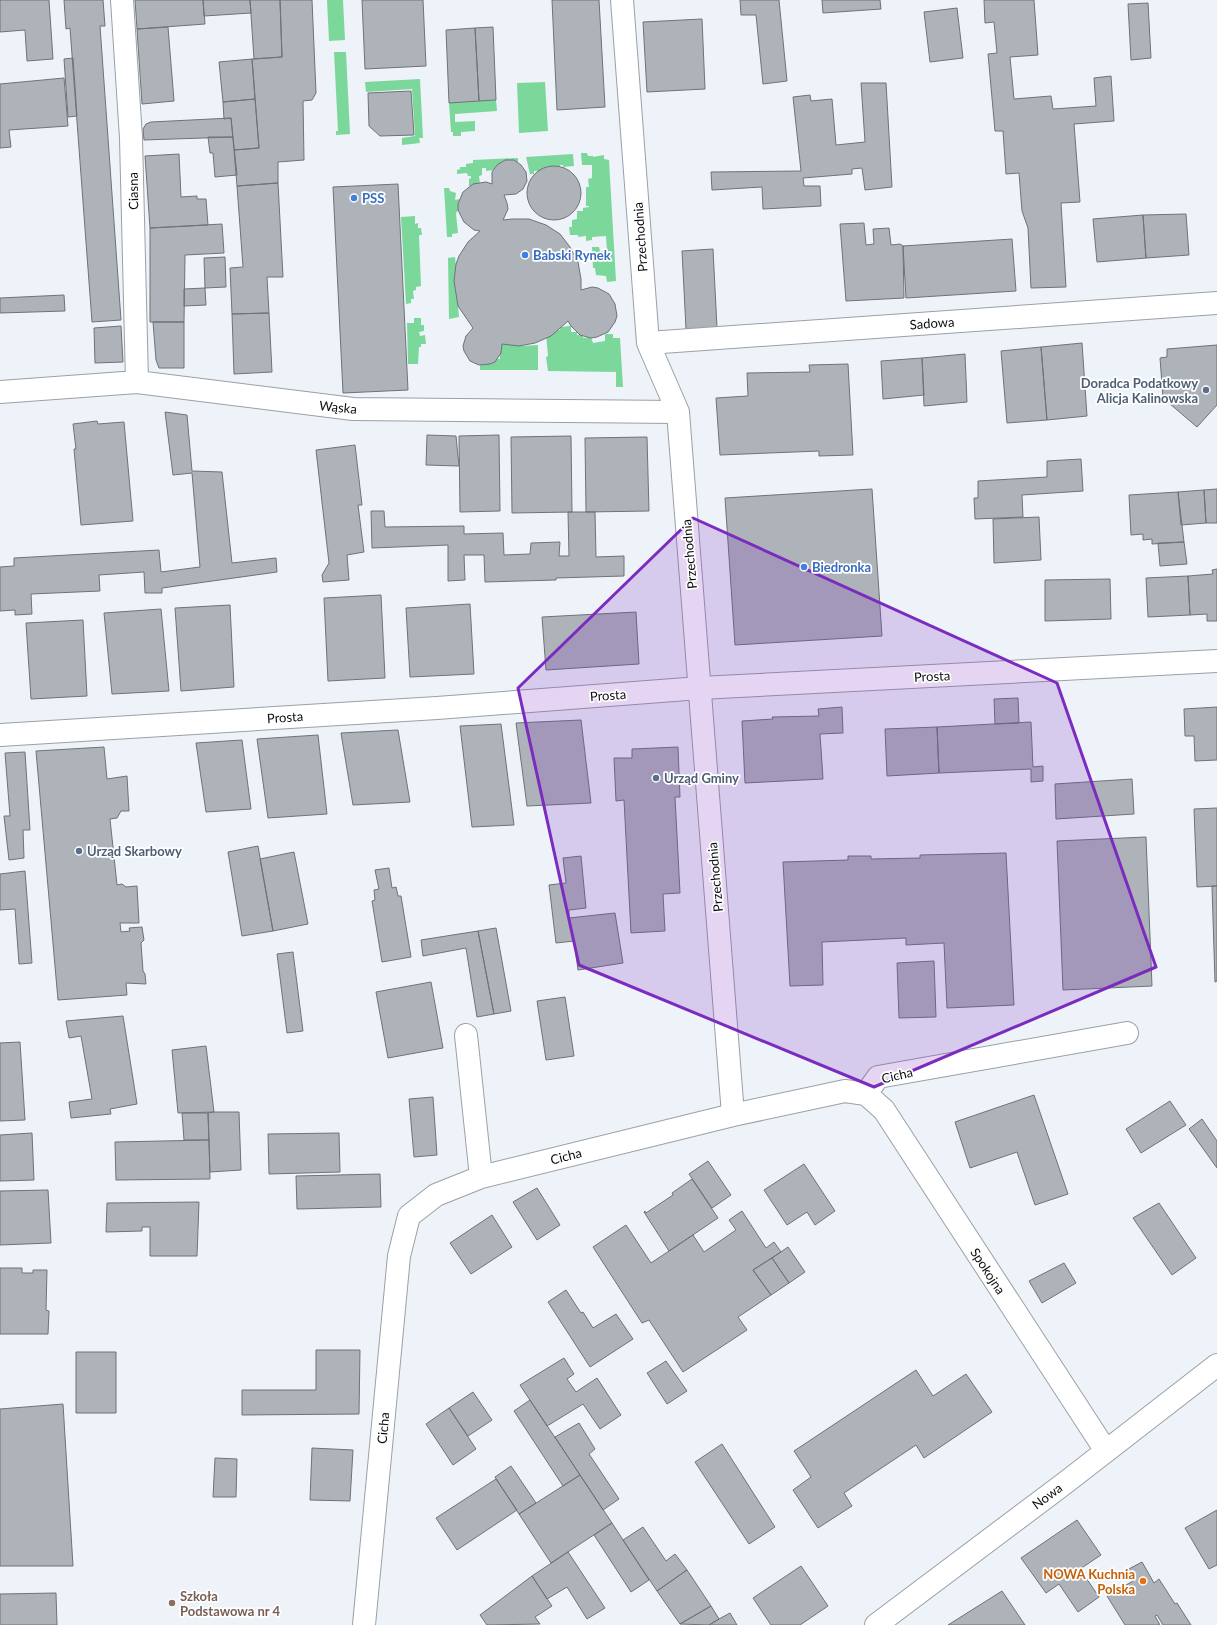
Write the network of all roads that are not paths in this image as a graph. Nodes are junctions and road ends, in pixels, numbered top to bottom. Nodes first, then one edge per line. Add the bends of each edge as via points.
1 (122, 0) edge
2 (622, 0) edge
3 (1217, 303) edge
4 (648, 343) junction
5 (137, 382) junction
6 (0, 392) edge
7 (678, 412) junction
8 (1217, 661) edge
9 (700, 688) junction
10 (0, 736) edge
11 (1127, 1033) dead end
12 (466, 1035) dead end
13 (866, 1094) junction
14 (733, 1114) junction
15 (481, 1177) junction
16 (1217, 1365) edge
17 (1106, 1451) junction
18 (364, 1625) edge
19 (876, 1625) edge

1 - 5 street, Ciasna via 131,138
2 - 4 street, Przechodnia
3 - 4 street, Sadowa
4 - 7 street, Przechodnia
5 - 6 street, Wąska
5 - 7 street, Wąska via 353,409
7 - 9 street, Przechodnia
8 - 9 street, Prosta
9 - 10 street, Prosta
9 - 14 street, Przechodnia
11 - 13 street, Cicha via 878,1077
12 - 15 street
13 - 14 street, Cicha via 845,1091
13 - 17 street, Spokojna via 884,1110
14 - 15 street, Cicha
15 - 18 street, Cicha via 436,1195 409,1216 399,1256
16 - 17 street, Nowa
17 - 19 street, Nowa

